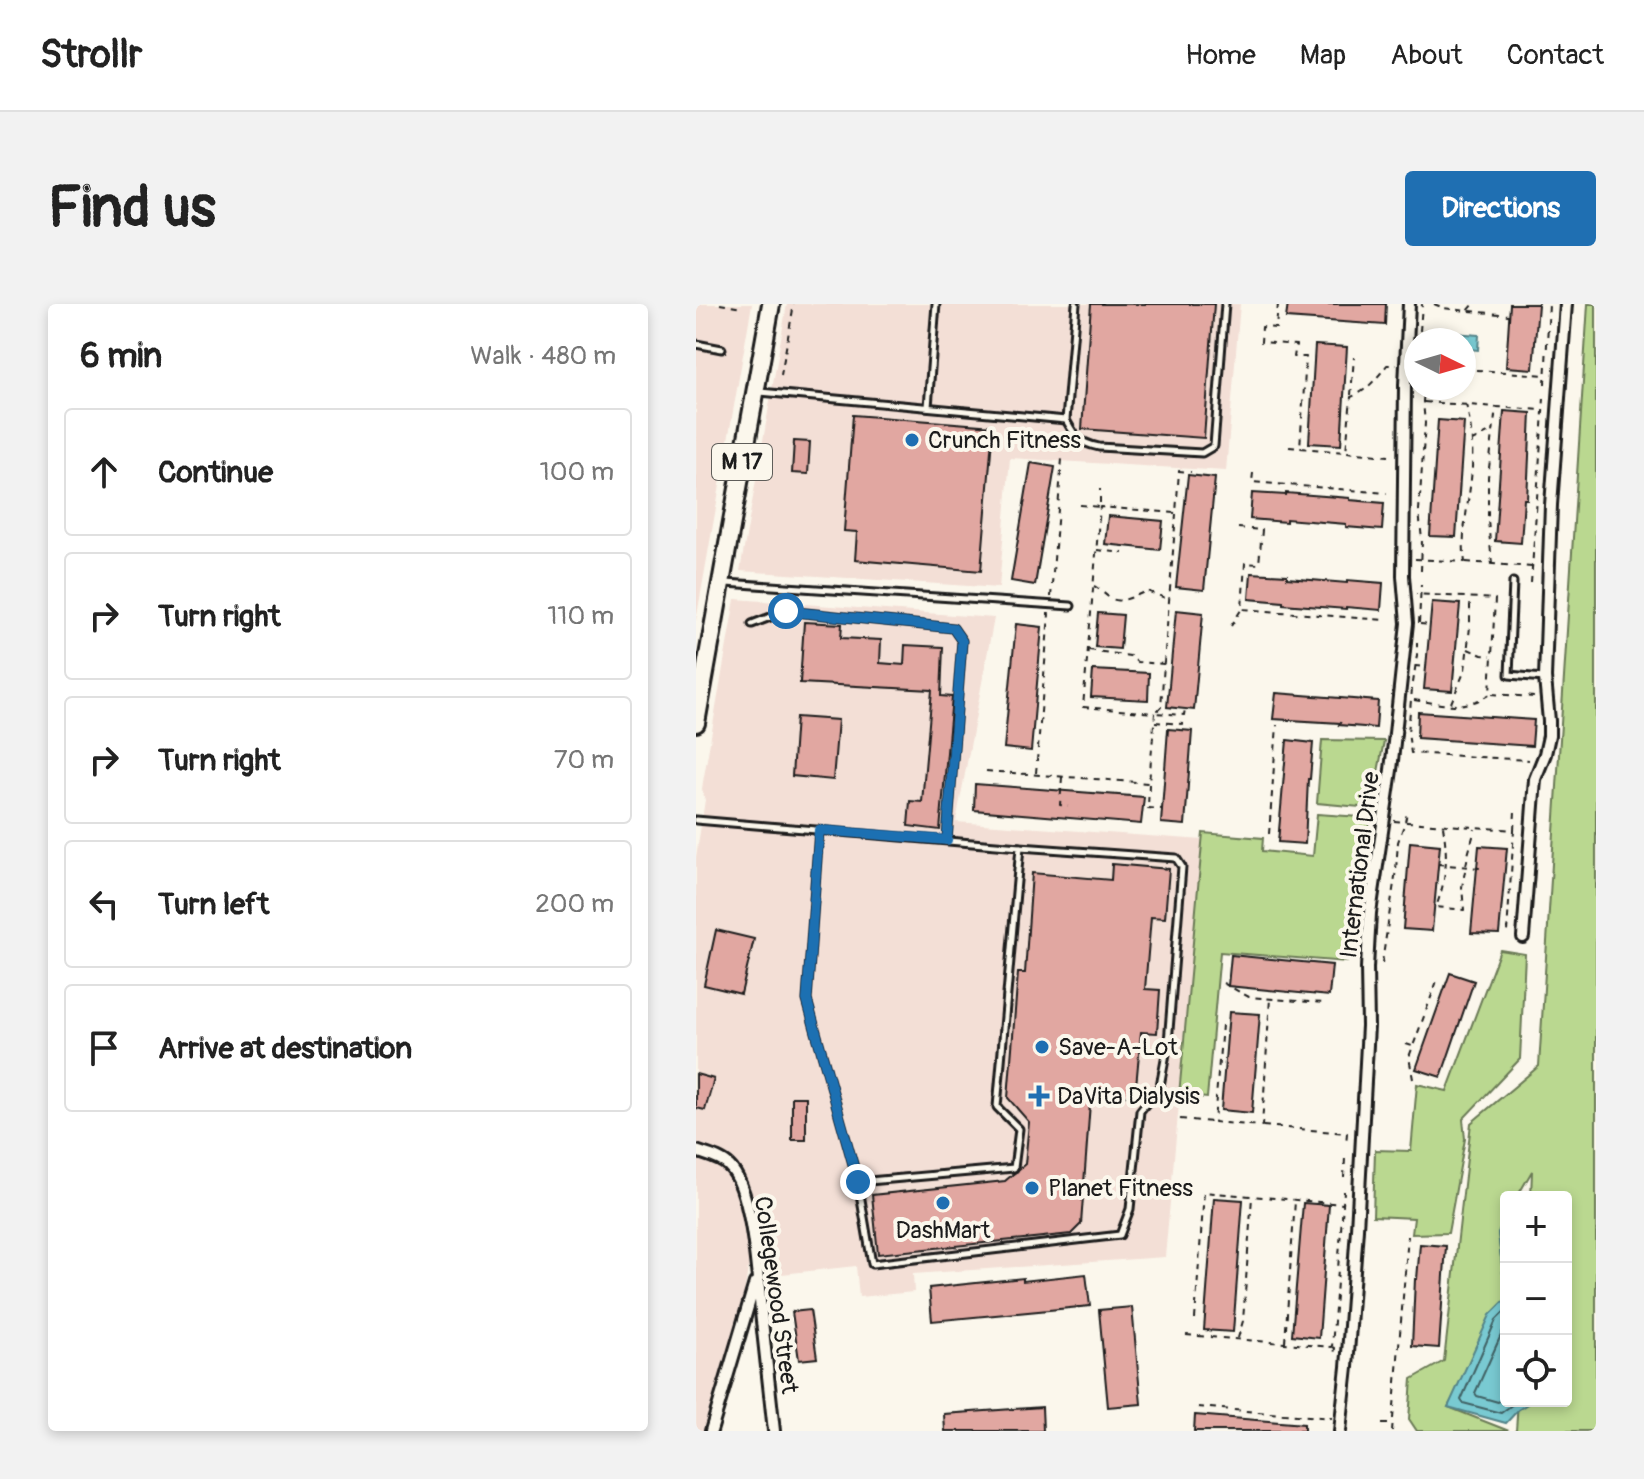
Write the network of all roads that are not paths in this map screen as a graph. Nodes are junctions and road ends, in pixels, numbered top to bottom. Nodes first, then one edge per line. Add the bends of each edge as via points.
1 (771, 304) edge
2 (936, 304) edge
3 (1076, 304) edge
4 (1225, 304) edge
5 (1409, 304) edge
6 (1566, 304) edge
7 (696, 344) edge
8 (722, 349) dead end
9 (754, 392) junction
10 (928, 407) junction
11 (1066, 420) junction
12 (721, 582) junction
13 (1513, 582) dead end
14 (1071, 606) dead end
15 (752, 624) dead end
16 (1545, 678) junction
17 (696, 723) edge
18 (696, 820) edge
19 (819, 830) junction
20 (947, 840) junction
21 (1020, 847) junction
22 (1523, 937) dead end
23 (696, 1151) edge
24 (858, 1182) junction
25 (757, 1277) junction
26 (711, 1431) edge
27 (774, 1431) edge
28 (1340, 1431) edge

1 - 9 main road, M 17
2 - 10 lane
3 - 11 lane
4 - 11 lane via 1214,446 1202,453 1099,447 1075,437
5 - 28 street, International Drive via 1403,576 1407,631 1370,913 1357,1229
6 - 16 street
7 - 8 lane
9 - 10 lane
9 - 12 main road, M 17
10 - 11 lane
12 - 14 lane
12 - 17 main road, M 17
13 - 16 lane via 1509,675
15 - 20 lane via 786,611 953,628 962,641
16 - 22 street via 1549,736 1535,779
18 - 19 lane
19 - 20 lane
19 - 24 lane via 807,1000
20 - 21 lane
21 - 24 lane via 997,1107 1019,1129 1014,1168
21 - 24 lane via 1176,858 1182,867 1168,1043 1160,1086 1140,1111 1130,1209 1120,1235 872,1264
23 - 25 street, Collegewood Street via 730,1166 740,1183
25 - 26 street
25 - 27 street, Collegewood Street

